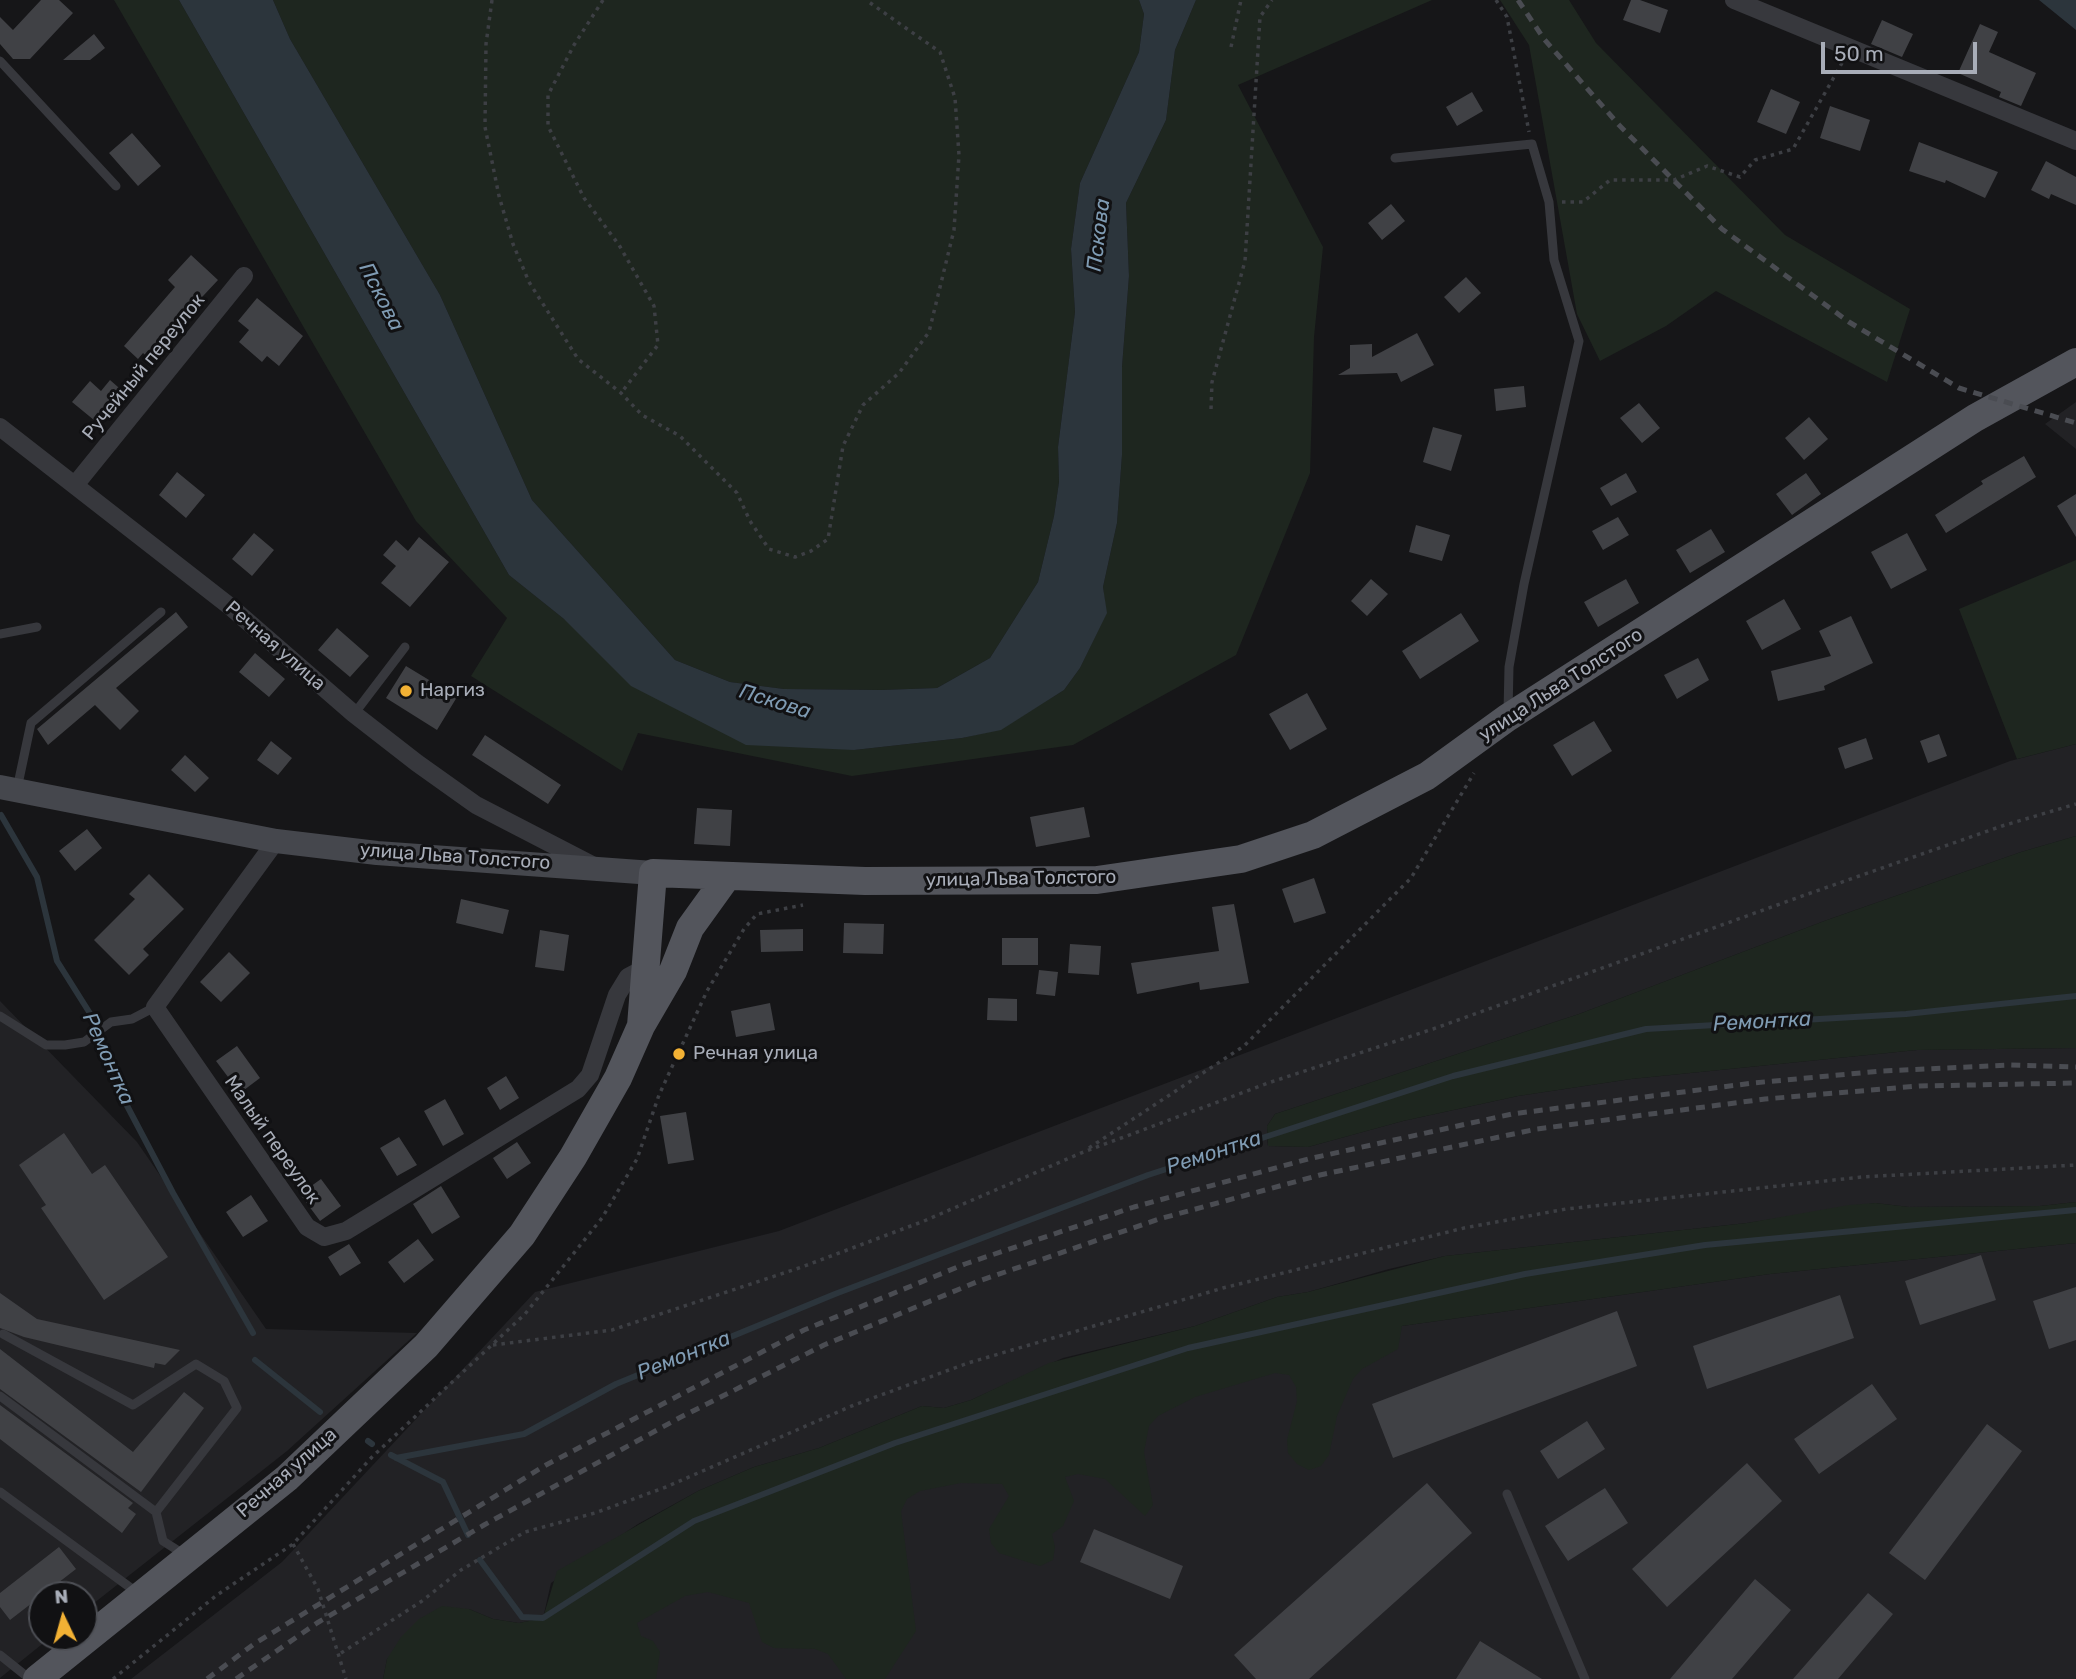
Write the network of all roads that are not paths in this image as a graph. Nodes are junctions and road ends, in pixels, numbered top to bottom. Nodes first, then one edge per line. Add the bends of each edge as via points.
1 (1734, 0) edge
2 (0, 62) edge
3 (2076, 141) edge
4 (1395, 158) dead end
5 (116, 186) dead end
6 (244, 276) dead end
7 (2076, 362) edge
8 (0, 427) edge
9 (75, 485) junction
10 (161, 612) dead end
11 (37, 627) dead end
12 (0, 634) edge
13 (405, 647) dead end
14 (354, 713) junction
15 (1507, 718) junction
16 (8, 789) edge
17 (276, 841) junction
18 (598, 868) junction
19 (653, 873) junction
20 (726, 878) junction
21 (645, 968) junction
22 (155, 1007) junction
23 (0, 1016) edge
24 (640, 1026) junction
25 (3, 1334) dead end
26 (0, 1396) edge
27 (0, 1492) edge
28 (1507, 1494) dead end
29 (156, 1512) junction
30 (188, 1556) junction
31 (141, 1595) junction
32 (0, 1655) edge
33 (30, 1679) edge
34 (37, 1679) edge
35 (1585, 1679) edge

1 - 3 street
2 - 5 lane
4 - 15 lane via 1532,144 1549,202 1554,260 1579,341 1524,584 1509,667
6 - 9 street, Ручейный переулок
7 - 15 main road, улица Льва Толстого via 1975,418
8 - 9 street, Речная улица
9 - 14 street, Речная улица via 232,608
10 - 16 lane via 31,723
11 - 12 lane
13 - 14 lane
14 - 18 street, Речная улица via 475,805
15 - 20 main road, улица Льва Толстого via 1427,776 1363,811 1313,835 1241,859 1097,880
16 - 17 street, улица Льва Толстого
17 - 18 street, улица Льва Толстого via 377,853
17 - 22 street
18 - 19 street, улица Льва Толстого
19 - 20 main road, улица Льва Толстого
19 - 21 main road
20 - 24 main road via 690,928 673,971
21 - 22 street, Малый переулок via 628,977 617,995 590,1075 578,1089 346,1231 324,1237 307,1227
21 - 24 main road
22 - 23 lane via 132,1019 111,1022 84,1042 46,1045
24 - 30 main road, Речная улица via 587,1134 522,1235 426,1346 287,1478
25 - 29 lane via 133,1405 195,1364 224,1381 237,1408
26 - 29 lane
27 - 31 lane
28 - 35 lane
29 - 30 lane via 163,1541
30 - 31 main road, Речная улица
31 - 34 main road, Речная улица
32 - 33 lane

